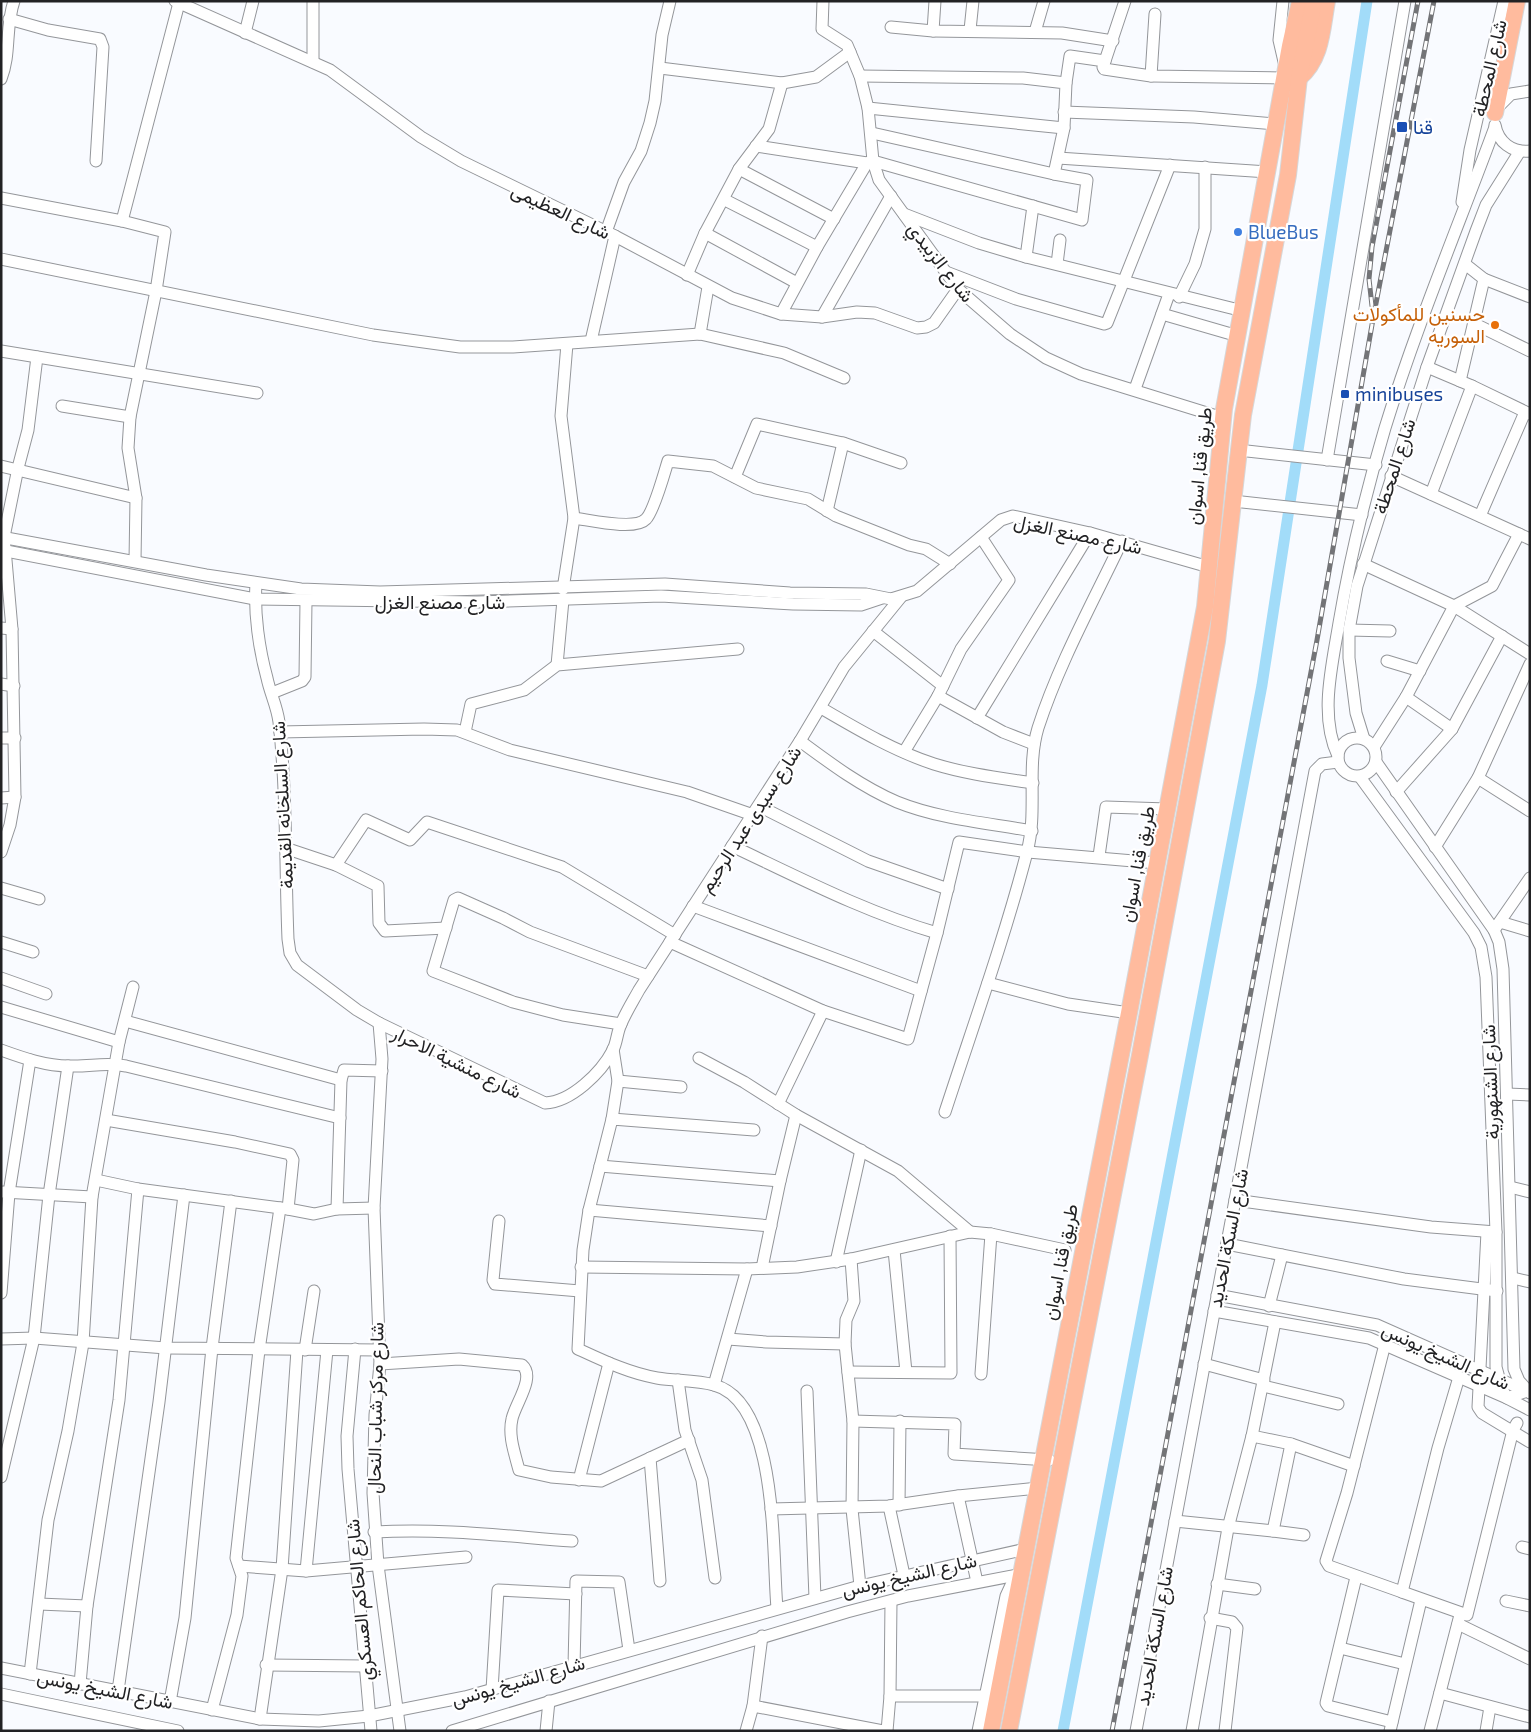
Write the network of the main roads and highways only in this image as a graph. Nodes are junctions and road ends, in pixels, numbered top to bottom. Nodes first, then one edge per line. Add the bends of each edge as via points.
1 (1294, 1) edge
2 (1300, 1) edge
3 (1314, 1) edge
4 (1327, 1) edge
5 (1517, 1) edge
6 (1294, 23) junction
7 (1290, 75) junction
8 (1495, 120) road end
9 (1051, 1416) junction
10 (1069, 1417) junction
11 (1043, 1456) junction
12 (1062, 1457) junction
13 (991, 1731) edge
14 (1009, 1731) edge

1 - 6 highway
2 - 6 highway, طريق قنا, اسوان
3 - 7 highway, طريق قنا, اسوان
4 - 7 highway via 1317,55 1308,71
5 - 8 highway
6 - 7 highway, طريق قنا, اسوان
7 - 9 highway, طريق قنا, اسوان via 1276,124 1223,418 1205,607
7 - 10 highway, طريق قنا, اسوان via 1288,175 1238,450 1217,642
9 - 10 highway
9 - 11 highway, طريق قنا, اسوان
10 - 12 highway, طريق قنا, اسوان
11 - 12 highway
11 - 13 highway, طريق قنا, اسوان
12 - 14 highway, طريق قنا, اسوان

